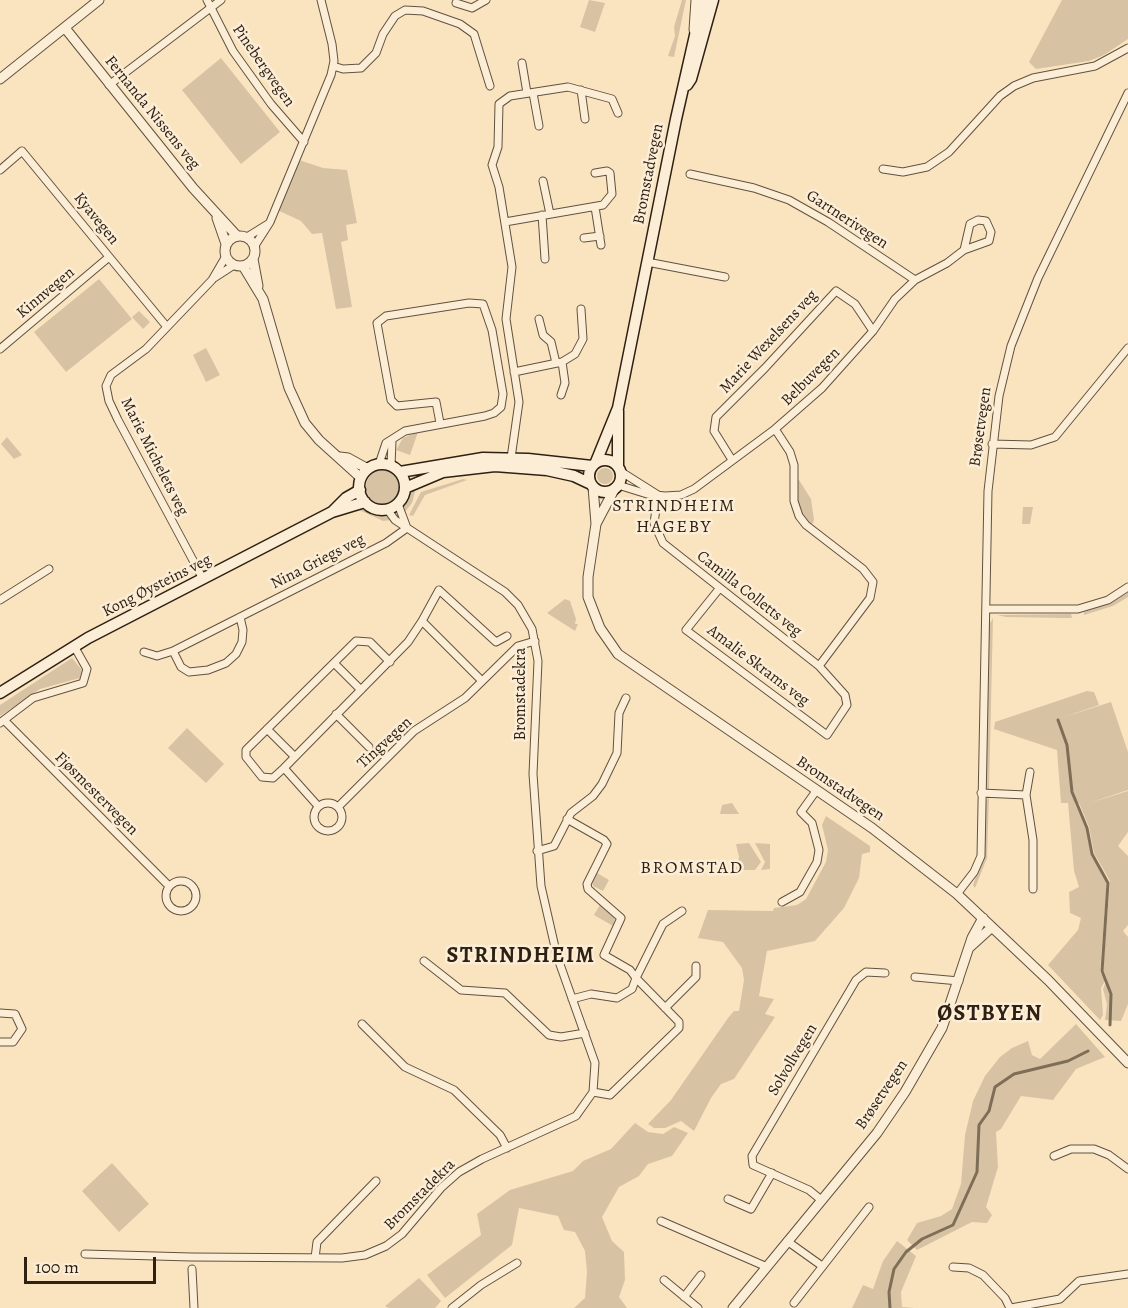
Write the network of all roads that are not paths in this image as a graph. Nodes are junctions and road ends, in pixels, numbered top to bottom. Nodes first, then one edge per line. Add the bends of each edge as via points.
1 (99, 0) edge
2 (207, 0) edge
3 (221, 0) edge
4 (321, 0) edge
5 (486, 0) edge
6 (695, 0) edge
7 (703, 0) edge
8 (715, 0) edge
9 (456, 3) dead end
10 (210, 8) junction
11 (65, 28) junction
12 (694, 36) junction
13 (1128, 48) edge
14 (522, 63) dead end
15 (333, 66) junction
16 (0, 79) edge
17 (109, 85) junction
18 (490, 86) dead end
19 (580, 90) junction
20 (682, 92) junction
21 (530, 93) junction
22 (1128, 93) edge
23 (1126, 103) edge
24 (618, 112) dead end
25 (585, 119) dead end
26 (539, 126) dead end
27 (304, 142) junction
28 (883, 169) dead end
29 (0, 170) edge
30 (595, 172) dead end
31 (690, 174) dead end
32 (543, 181) dead end
33 (595, 207) junction
34 (546, 215) junction
35 (217, 216) junction
36 (270, 222) junction
37 (505, 222) junction
38 (600, 236) junction
39 (242, 237) junction
40 (584, 238) dead end
41 (226, 244) junction
42 (601, 245) dead end
43 (254, 247) junction
44 (964, 250) junction
45 (226, 256) junction
46 (109, 257) junction
47 (253, 259) junction
48 (545, 259) dead end
49 (647, 262) junction
50 (239, 265) junction
51 (725, 277) dead end
52 (214, 278) junction
53 (915, 280) junction
54 (258, 286) junction
55 (581, 309) dead end
56 (539, 319) dead end
57 (168, 327) junction
58 (873, 332) junction
59 (1128, 348) edge
60 (0, 349) edge
61 (559, 363) junction
62 (514, 372) junction
63 (561, 395) dead end
64 (618, 408) junction
65 (440, 423) junction
66 (775, 429) junction
67 (392, 441) junction
68 (992, 444) junction
69 (511, 458) junction
70 (732, 459) junction
71 (379, 464) junction
72 (594, 464) junction
73 (395, 469) junction
74 (619, 469) junction
75 (364, 474) junction
76 (592, 486) junction
77 (617, 487) junction
78 (405, 488) junction
79 (360, 490) junction
80 (658, 495) junction
81 (365, 502) junction
82 (398, 504) junction
83 (387, 509) junction
84 (332, 512) junction
85 (596, 524) junction
86 (408, 528) junction
87 (49, 568) dead end
88 (202, 579) junction
89 (1128, 587) edge
90 (719, 589) junction
91 (0, 600) edge
92 (986, 609) junction
93 (240, 617) junction
94 (422, 621) junction
95 (507, 636) dead end
96 (535, 640) junction
97 (74, 646) junction
98 (172, 651) junction
99 (144, 652) dead end
100 (390, 662) junction
101 (334, 663) junction
102 (819, 666) junction
103 (482, 681) junction
104 (361, 690) junction
105 (0, 693) edge
106 (626, 698) dead end
107 (847, 705) joint
108 (336, 714) junction
109 (2, 721) edge
110 (267, 729) junction
111 (369, 747) dead end
112 (294, 756) junction
113 (284, 768) junction
114 (1030, 772) dead end
115 (816, 791) junction
116 (981, 793) junction
117 (1026, 795) junction
118 (318, 806) junction
119 (338, 807) junction
120 (567, 819) junction
121 (537, 851) junction
122 (169, 886) junction
123 (1033, 889) dead end
124 (957, 894) junction
125 (782, 902) dead end
126 (682, 911) dead end
127 (983, 918) junction
128 (992, 927) junction
129 (970, 947) junction
130 (424, 961) dead end
131 (696, 966) dead end
132 (885, 973) dead end
133 (915, 977) dead end
134 (636, 978) junction
135 (959, 981) junction
136 (572, 999) junction
137 (665, 1008) junction
138 (0, 1013) edge
139 (362, 1024) dead end
140 (585, 1032) junction
141 (0, 1042) edge
142 (1128, 1063) edge
143 (593, 1092) junction
144 (507, 1148) junction
145 (1054, 1156) dead end
146 (1128, 1169) edge
147 (772, 1173) junction
148 (376, 1181) dead end
149 (728, 1199) dead end
150 (820, 1199) junction
151 (869, 1207) dead end
152 (661, 1221) dead end
153 (787, 1241) junction
154 (85, 1254) dead end
155 (315, 1258) junction
156 (517, 1263) dead end
157 (822, 1266) junction
158 (767, 1267) junction
159 (953, 1267) dead end
160 (192, 1269) dead end
161 (1128, 1274) edge
162 (701, 1275) dead end
163 (664, 1280) dead end
164 (684, 1297) junction
165 (794, 1303) dead end
166 (194, 1308) edge
167 (452, 1308) edge
168 (698, 1308) edge
169 (733, 1308) edge
170 (1011, 1308) edge

1 - 11 street
2 - 10 street, Pinebergvegen
3 - 10 street
4 - 15 street
5 - 9 street via 472,8
6 - 12 street, Bromstadvegen
7 - 12 main road, Bromstadvegen
8 - 20 main road, Bromstadvegen via 692,79
10 - 17 street
10 - 27 street, Pinebergvegen via 233,51
11 - 16 street
11 - 17 street, Fernanda Nissens veg
12 - 20 main road, Bromstadvegen
13 - 28 street via 1095,66 1033,78 1014,86 949,152 927,167 903,172
14 - 21 street
15 - 18 street via 361,68 376,53 394,16 405,10 423,11 460,24 474,34
15 - 27 street via 328,88
17 - 35 street, Fernanda Nissens veg
19 - 21 street via 568,87
19 - 24 street via 614,100
19 - 25 street
20 - 49 main road, Bromstadvegen
21 - 26 street
21 - 37 street via 506,98 498,108 498,147 492,165
22 - 23 street, Brøsetvegen
23 - 68 street, Brøsetvegen via 1082,183 1020,322 1004,371
27 - 36 street
29 - 46 street, Kyavegen via 22,152
30 - 33 street via 608,171 613,189 607,202
31 - 53 street, Gartnerivegen via 789,200
32 - 34 street
33 - 34 street
33 - 38 street
34 - 37 street
34 - 48 street
35 - 39 street, Fernanda Nissens veg
35 - 41 street, Fernanda Nissens veg
36 - 39 street
36 - 43 street
37 - 62 street via 513,273 506,319
38 - 40 street
38 - 42 street
39 - 41 street
39 - 43 street
41 - 45 street
43 - 47 street
44 - 44 street, Belbuvegen via 989,241 990,227 986,221 970,224
44 - 53 street, Belbuvegen
45 - 50 street
45 - 52 street, Marie Michelets veg
46 - 57 street, Kyavegen
46 - 60 street, Kinnvegen
47 - 50 street
47 - 54 street
49 - 51 street
49 - 64 main road, Bromstadvegen
50 - 52 street, Marie Michelets veg
50 - 54 street
52 - 57 street, Marie Michelets veg
53 - 58 street, Belbuvegen via 895,299
54 - 75 street via 299,412 319,440 340,457 348,458
55 - 61 street via 582,345
56 - 61 street
57 - 88 street, Marie Michelets veg via 111,375 106,393
58 - 66 street, Belbuvegen via 822,388
58 - 70 street, Marie Wexelsens veg via 855,304 836,291 716,417 714,431
59 - 68 street via 1055,437 1031,445
61 - 62 street
61 - 63 street via 565,383
62 - 69 street via 519,410
64 - 72 main road, Bromstadvegen
64 - 74 main road, Bromstadvegen
65 - 65 street via 494,413 502,404 492,330 483,304 386,316 378,323 391,400 397,406 436,402
65 - 67 street via 405,431
66 - 70 street, Belbuvegen
66 - 102 street via 794,465 794,501 799,516 873,582 870,598
67 - 71 street via 383,447
67 - 73 street
68 - 92 street, Brøsetvegen
69 - 72 main road
69 - 73 main road via 465,459
70 - 80 street, Belbuvegen via 688,492
71 - 73 main road
71 - 75 main road
72 - 74 main road via 605,459
72 - 76 main road via 588,475
73 - 78 main road
74 - 77 main road
74 - 80 street
75 - 79 main road
76 - 77 main road via 603,492
76 - 78 main road via 574,476 547,470 495,466 443,472
76 - 85 street, Bromstadvegen
77 - 80 street, Belbuvegen
77 - 85 street, Bromstadvegen
78 - 82 main road
79 - 81 main road
79 - 84 main road, Kong Øysteins veg
80 - 90 street, Camilla Colletts veg via 654,523 663,543
81 - 83 main road via 376,509
81 - 84 main road, Kong Øysteins veg
82 - 83 main road
82 - 86 street
83 - 86 street, Bromstadekra
84 - 88 main road, Kong Øysteins veg
85 - 115 street, Bromstadvegen via 588,587 591,608 606,639 634,666
86 - 93 street, Nina Griegs veg
86 - 96 street, Bromstadekra via 512,598
87 - 91 street
88 - 97 main road, Kong Øysteins veg
89 - 92 street via 1108,600 1078,609
90 - 102 street, Camilla Colletts veg
90 - 107 street, Amalie Skrams veg via 686,630 827,735
92 - 116 street, Brøsetvegen
93 - 98 street, Nina Griegs veg
93 - 98 street via 242,642 226,663 189,672 181,667
94 - 95 street via 439,590 496,642
94 - 100 street
94 - 103 street
96 - 103 street, Tingvegen via 518,646
96 - 121 street, Bromstadekra via 538,661 533,774
97 - 105 main road, Kong Øysteins veg
97 - 109 street via 87,669 84,683 33,698
98 - 99 street, Nina Griegs veg via 158,656
100 - 101 street via 370,642 361,639
100 - 104 street
101 - 104 street
101 - 110 street
102 - 107 street, Camilla Colletts veg via 845,694
103 - 119 street, Tingvegen via 465,698 406,738
104 - 108 street
106 - 120 street via 619,712 614,759 597,791
108 - 111 street, Tingvegen
108 - 112 street
109 - 122 street, Fjøsmestervegen
110 - 112 street
110 - 113 street via 246,750 246,757 262,777 269,779
112 - 113 street
113 - 118 street
114 - 117 street
115 - 124 street, Bromstadvegen via 872,828
115 - 125 street via 801,812 812,823 819,850 817,862 800,892
116 - 117 street
116 - 124 street, Brøsetvegen via 981,856
117 - 123 street via 1034,840
118 - 119 street via 328,802
118 - 119 street, Tingvegen via 314,823 328,832 341,823
120 - 121 street via 554,846
120 - 134 street via 606,842 587,887 621,918 604,955
121 - 136 street, Bromstadekra via 550,933
122 - 122 street, Fjøsmestervegen via 166,899 170,908 178,912 192,908 196,899 192,885 183,881
124 - 127 street, Bromstadvegen
126 - 134 street via 663,924
127 - 128 street, Bromstadvegen
127 - 129 street, Brøsetvegen
128 - 129 street, Brøsetvegen
128 - 142 street, Bromstadvegen
129 - 135 street, Brøsetvegen
130 - 140 street via 461,990 505,993 549,1035
131 - 137 street via 696,977
132 - 147 street, Solvollvegen via 866,972 856,980 752,1156 753,1165
133 - 135 street
134 - 136 street via 632,989 617,998 591,994
134 - 137 street
135 - 150 street, Brøsetvegen via 942,1028 905,1092 877,1133
136 - 140 street, Bromstadekra
137 - 143 street via 679,1022 679,1028 610,1095
138 - 141 street via 15,1014 21,1029 13,1042
139 - 144 street via 405,1067 454,1090 500,1135
140 - 143 street, Bromstadekra via 595,1064
143 - 144 street, Bromstadekra via 576,1116
144 - 155 street, Bromstadekra via 449,1180 402,1234 386,1246 354,1257
145 - 146 street via 1071,1149 1094,1149
147 - 149 street via 752,1209
147 - 150 street, Solvollvegen
148 - 155 street via 317,1242
150 - 153 street, Brøsetvegen
151 - 157 street
152 - 158 street
153 - 157 street
153 - 158 street, Brøsetvegen
154 - 155 street, Bromstadekra
156 - 167 street
157 - 165 street
158 - 169 street, Brøsetvegen
159 - 170 street via 969,1268 982,1275
160 - 166 street
161 - 170 street via 1079,1281 1060,1299
162 - 164 street
163 - 164 street
164 - 168 street

